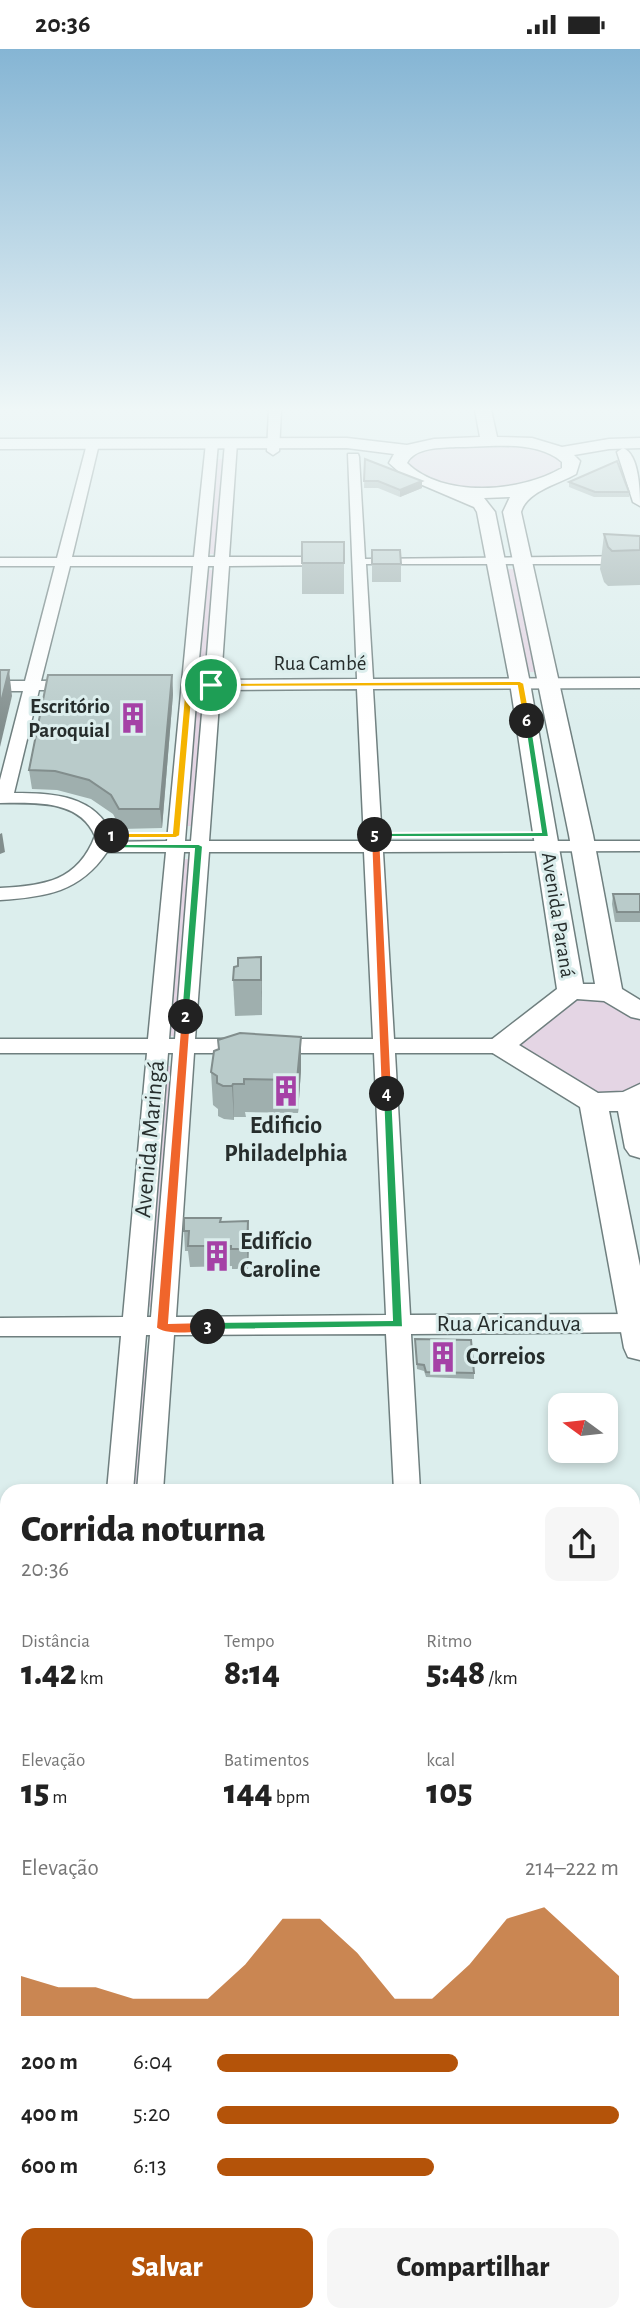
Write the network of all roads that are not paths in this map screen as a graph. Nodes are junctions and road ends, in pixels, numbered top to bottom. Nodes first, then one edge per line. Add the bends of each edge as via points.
1 (73, 516) edge
2 (357, 516) edge
3 (487, 516) edge
4 (513, 516) edge
5 (205, 517) joint
6 (225, 517) joint
7 (522, 560) junction
8 (640, 560) edge
9 (201, 561) junction
10 (221, 561) junction
11 (359, 561) junction
12 (495, 561) junction
13 (0, 562) edge
14 (61, 562) junction
15 (520, 683) junction
16 (550, 683) junction
17 (640, 683) edge
18 (365, 684) junction
19 (0, 685) edge
20 (98, 685) edge
21 (182, 685) junction
22 (211, 685) junction
23 (33, 686) junction
24 (2, 798) edge
25 (640, 835) edge
26 (374, 840) junction
27 (546, 840) junction
28 (582, 840) junction
29 (102, 841) junction
30 (175, 841) junction
31 (199, 841) junction
32 (640, 846) edge
33 (0, 894) edge
34 (571, 991) junction
35 (610, 993) junction
36 (640, 1011) edge
37 (158, 1045) junction
38 (184, 1045) junction
39 (500, 1046) junction
40 (0, 1047) edge
41 (384, 1047) junction
42 (635, 1097) edge
43 (593, 1102) junction
44 (178, 1119) junction
45 (151, 1121) junction
46 (599, 1135) junction
47 (638, 1140) edge
48 (633, 1277) edge
49 (399, 1324) junction
50 (0, 1327) edge
51 (134, 1328) junction
52 (162, 1328) junction
53 (638, 1331) edge
54 (121, 1484) edge
55 (151, 1484) edge
56 (407, 1484) edge

1 - 14 street
2 - 11 street
3 - 12 main road, Avenida Paraná
4 - 7 main road, Avenida Paraná
5 - 6 street
5 - 9 street, Avenida Maringá
6 - 10 street, Avenida Maringá
7 - 8 street
7 - 12 street
7 - 16 main road, Avenida Paraná
9 - 10 street
9 - 14 street
9 - 21 street, Avenida Maringá
10 - 11 street
10 - 22 street, Avenida Maringá
11 - 12 street
11 - 18 street
12 - 15 main road, Avenida Paraná
13 - 14 street
14 - 23 street
15 - 16 street, Rua Cambé
15 - 18 street, Rua Cambé
15 - 27 main road, Avenida Paraná
16 - 17 street, Rua Cambé
16 - 28 main road, Avenida Paraná
18 - 22 street, Rua Cambé
18 - 26 street
19 - 23 street
20 - 23 street
21 - 22 street, Rua Cambé
21 - 30 street, Avenida Maringá
22 - 31 street, Avenida Maringá
23 - 24 street
24 - 29 street via 41,799 76,807 98,821
25 - 28 street
26 - 27 street
26 - 31 street
26 - 41 street
27 - 28 street
27 - 34 main road, Avenida Paraná
28 - 32 street
28 - 35 main road, Avenida Paraná
29 - 30 street
29 - 33 street via 89,866 70,881 38,891
30 - 31 street
30 - 37 street, Avenida Maringá
31 - 38 street, Avenida Maringá
34 - 35 main road
34 - 39 main road
35 - 36 main road
37 - 38 street
37 - 40 street
37 - 45 street, Avenida Maringá
38 - 41 street
38 - 44 street, Avenida Maringá
39 - 41 street
39 - 43 main road
41 - 49 street
42 - 43 main road
42 - 47 main road
43 - 46 main road
44 - 45 street
44 - 52 street, Avenida Maringá
45 - 51 street, Avenida Maringá
46 - 47 main road via 620,1124
46 - 48 main road
48 - 53 main road
49 - 52 street, Rua Aricanduva
49 - 53 street, Rua Aricanduva
49 - 56 street
50 - 51 street, Rua Aricanduva
51 - 52 street, Rua Aricanduva
51 - 54 street, Avenida Maringá
52 - 55 street, Avenida Maringá

